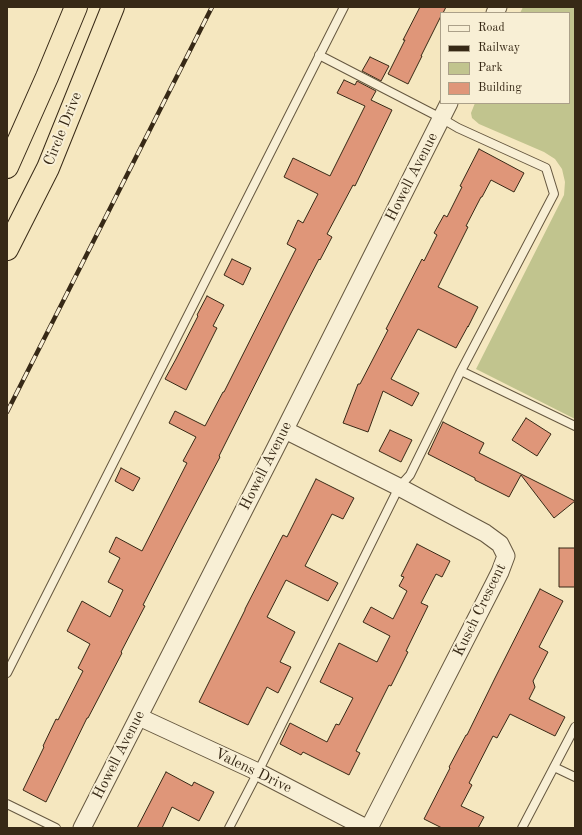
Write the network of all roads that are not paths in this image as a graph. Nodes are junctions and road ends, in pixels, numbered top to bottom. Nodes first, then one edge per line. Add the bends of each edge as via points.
1 (76, 7) edge
2 (113, 7) edge
3 (344, 7) edge
4 (319, 55) junction
5 (445, 110) edge
6 (7, 167) edge
7 (7, 249) edge
8 (461, 371) junction
9 (575, 426) edge
10 (285, 430) junction
11 (398, 487) junction
12 (7, 673) edge
13 (139, 717) junction
14 (575, 727) edge
15 (554, 767) junction
16 (258, 772) junction
17 (575, 777) edge
18 (7, 804) edge
19 (56, 828) edge
20 (82, 828) edge
21 (229, 828) edge
22 (366, 828) edge
23 (369, 828) edge
24 (522, 828) edge

1 - 6 highway
2 - 7 highway, Circle Drive via 48,168
3 - 4 lane
4 - 5 lane
4 - 12 lane
5 - 8 lane via 458,128 546,168 554,194
5 - 10 street, Howell Avenue
8 - 9 lane
8 - 11 lane via 410,475
10 - 11 street, Kusch Crescent
10 - 13 street, Howell Avenue
11 - 16 lane
11 - 23 street, Kusch Crescent via 485,533 500,544 506,556
13 - 16 street, Valens Drive
13 - 20 street, Howell Avenue
14 - 15 lane
15 - 17 lane
15 - 24 lane
16 - 21 lane
16 - 22 street, Valens Drive
18 - 19 lane

